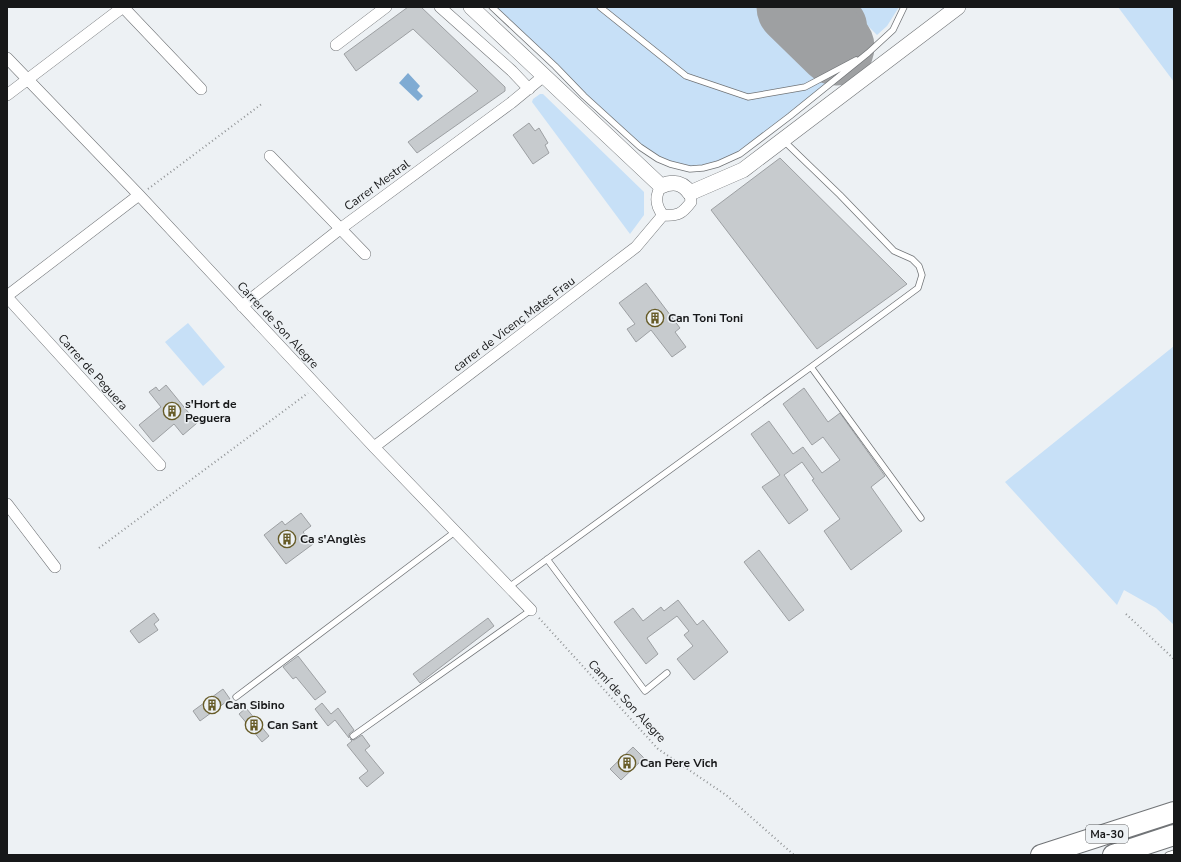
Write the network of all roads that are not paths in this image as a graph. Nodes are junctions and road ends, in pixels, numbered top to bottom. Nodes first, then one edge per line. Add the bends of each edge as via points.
1 (123, 7) edge
2 (386, 7) edge
3 (440, 7) edge
4 (472, 7) edge
5 (492, 7) edge
6 (600, 7) edge
7 (904, 7) edge
8 (958, 7) edge
9 (336, 45) dead end
10 (868, 53) junction
11 (7, 58) edge
12 (545, 75) junction
13 (27, 79) junction
14 (201, 89) dead end
15 (529, 89) junction
16 (7, 95) edge
17 (782, 139) junction
18 (270, 156) dead end
19 (661, 186) junction
20 (690, 193) junction
21 (138, 195) junction
22 (663, 215) junction
23 (340, 229) junction
24 (365, 254) dead end
25 (7, 296) edge
26 (242, 306) junction
27 (811, 367) junction
28 (374, 447) junction
29 (160, 465) dead end
30 (7, 504) edge
31 (921, 518) dead end
32 (456, 531) junction
33 (547, 559) junction
34 (55, 567) dead end
35 (509, 587) junction
36 (531, 610) joint
37 (667, 674) dead end
38 (236, 697) dead end
39 (353, 736) dead end
40 (1174, 812) edge
41 (1174, 835) edge
42 (1174, 853) edge
43 (1041, 855) edge
44 (1113, 855) edge
45 (1168, 855) edge

1 - 13 street
1 - 14 street
2 - 9 street
3 - 15 street
4 - 12 street
5 - 10 lane via 640,147 658,159 690,169 718,164 740,154
6 - 10 lane via 686,76 748,98 805,88
7 - 10 lane via 893,30
8 - 17 street
11 - 13 street, Carrer de Son Alegre
12 - 15 street, Carrer Mestral
12 - 19 street
13 - 16 street
13 - 21 street, Carrer de Son Alegre
15 - 23 street, Carrer Mestral
17 - 20 street via 743,170
17 - 27 lane via 894,251 912,259 919,266 922,275 918,288
18 - 23 street
19 - 20 street via 670,182 678,183 686,186
19 - 22 street via 657,194 657,208
20 - 22 street via 691,202 683,212 673,216
21 - 25 street
21 - 26 street, Carrer de Son Alegre
22 - 28 street, carrer de Vicenç Mates Frau via 636,246
23 - 24 street
23 - 26 street, Carrer Mestral
25 - 29 street, Carrer de Peguera
26 - 28 street, Carrer de Son Alegre
27 - 31 lane
27 - 33 lane
28 - 32 street, Carrer de Son Alegre
30 - 34 street
32 - 35 street, Carrer de Son Alegre
32 - 38 lane
33 - 35 lane
33 - 37 lane via 645,691
35 - 36 street, Carrer de Son Alegre
36 - 39 lane
40 - 43 highway, Ma-30
41 - 44 highway, Ma-30
42 - 45 lane

